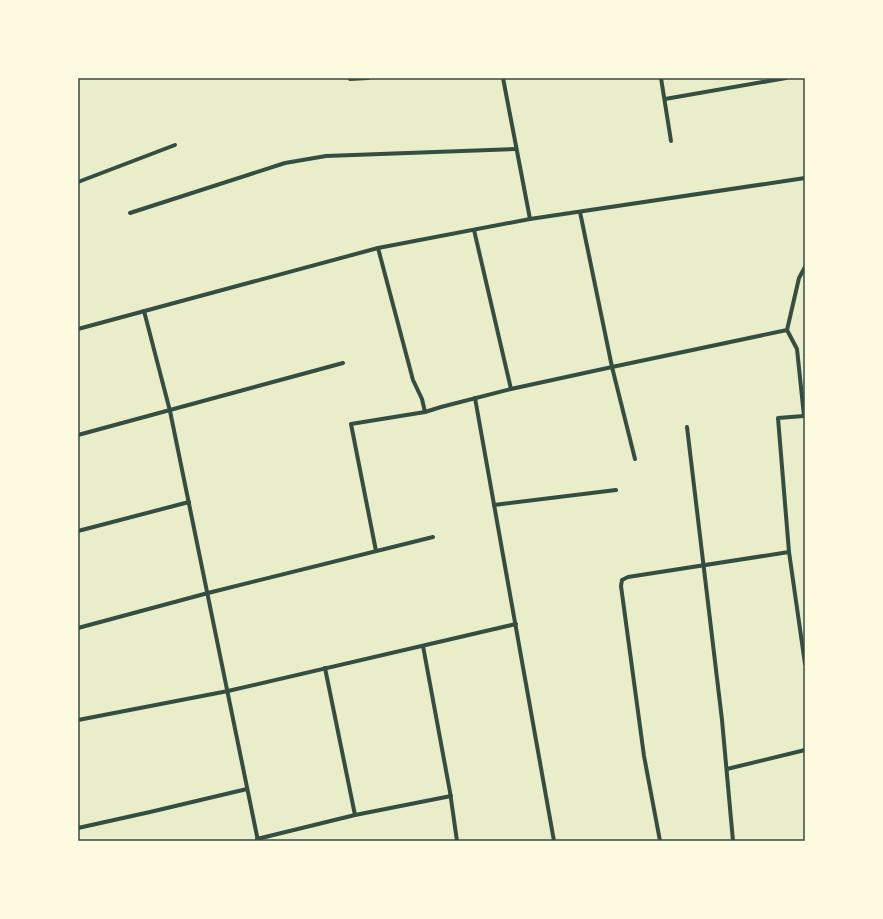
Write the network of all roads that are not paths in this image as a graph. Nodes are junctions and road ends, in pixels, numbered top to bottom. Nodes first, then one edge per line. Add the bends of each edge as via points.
1 (368, 78) edge
2 (502, 78) edge
3 (661, 78) edge
4 (786, 78) edge
5 (350, 79) dead end
6 (665, 99) junction
7 (671, 141) dead end
8 (175, 145) dead end
9 (516, 149) junction
10 (805, 178) edge
11 (78, 182) edge
12 (580, 212) junction
13 (130, 213) dead end
14 (530, 219) junction
15 (474, 230) junction
16 (378, 248) junction
17 (805, 267) edge
18 (144, 311) junction
19 (78, 329) edge
20 (787, 330) junction
21 (344, 363) dead end
22 (612, 367) junction
23 (511, 389) junction
24 (475, 398) junction
25 (170, 410) junction
26 (425, 412) junction
27 (687, 427) dead end
28 (78, 435) edge
29 (635, 459) dead end
30 (616, 490) dead end
31 (189, 502) junction
32 (494, 505) junction
33 (78, 531) edge
34 (433, 537) dead end
35 (376, 551) junction
36 (789, 552) junction
37 (703, 565) junction
38 (208, 593) junction
39 (516, 624) junction
40 (78, 628) edge
41 (423, 646) junction
42 (805, 664) edge
43 (325, 668) junction
44 (228, 691) junction
45 (78, 720) edge
46 (805, 750) edge
47 (727, 769) junction
48 (247, 789) junction
49 (451, 796) junction
50 (355, 815) junction
51 (78, 828) edge
52 (257, 840) edge
53 (457, 841) edge
54 (554, 841) edge
55 (660, 841) edge
56 (733, 841) edge

1 - 5 street
2 - 9 street
3 - 6 street
4 - 6 street
6 - 7 street
8 - 11 street
9 - 13 street via 319,157 285,163
9 - 14 street
10 - 12 street
12 - 14 street
12 - 22 street
14 - 15 street
15 - 16 street
15 - 23 street
16 - 18 street
16 - 26 street via 413,380
17 - 20 street via 799,278
18 - 19 street
18 - 25 street
20 - 22 street
20 - 36 street via 797,349 804,416 778,418
21 - 25 street
22 - 23 street
22 - 29 street
23 - 24 street
24 - 26 street
24 - 32 street
25 - 28 street
25 - 31 street
26 - 35 street via 351,424
27 - 37 street
30 - 32 street
31 - 33 street
31 - 38 street
32 - 39 street
34 - 35 street
35 - 38 street
36 - 37 street
36 - 42 street
37 - 47 street
37 - 55 street via 628,577 622,580 621,586 644,756
38 - 40 street
38 - 44 street
39 - 41 street
39 - 54 street
41 - 43 street
41 - 49 street
43 - 44 street
43 - 50 street
44 - 45 street
44 - 48 street
46 - 47 street
47 - 56 street
48 - 51 street
48 - 52 street
49 - 50 street
49 - 53 street
50 - 52 street

